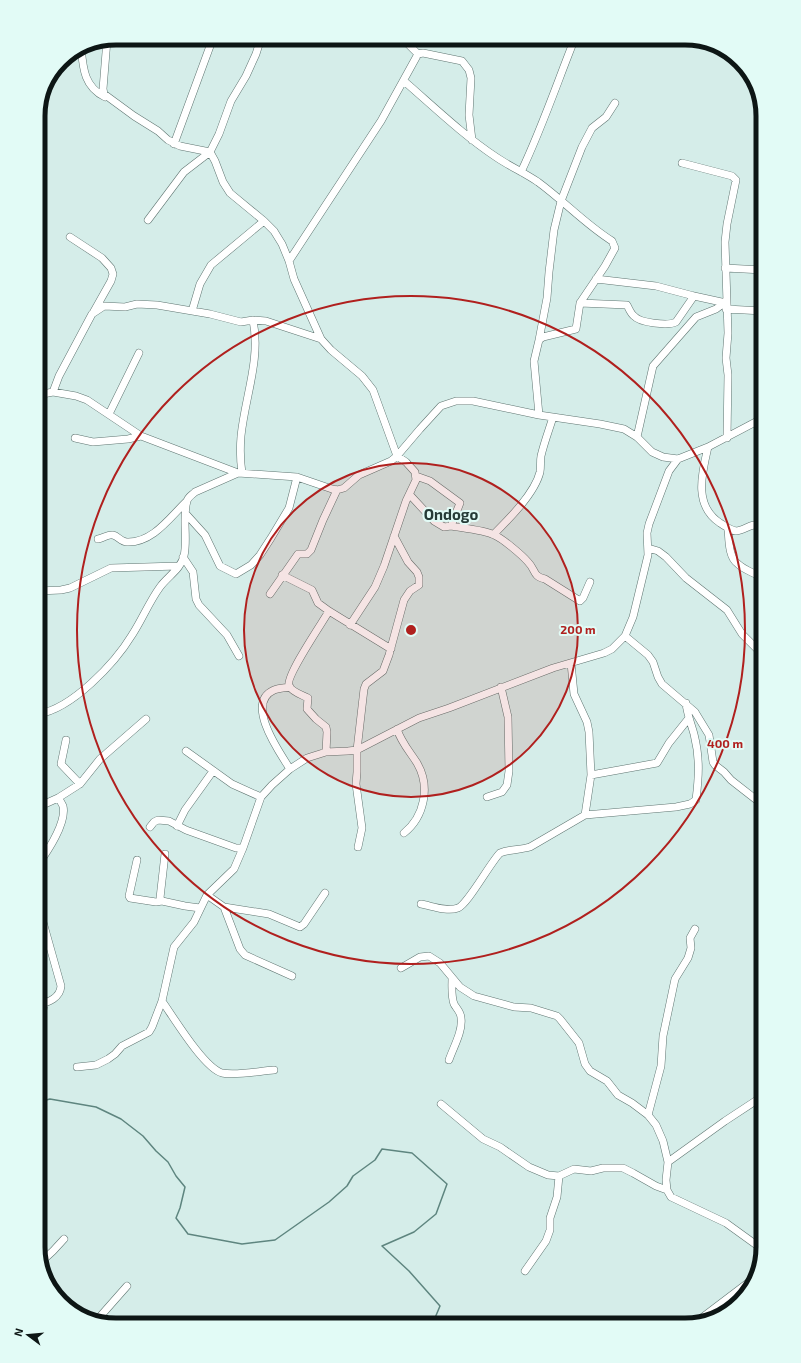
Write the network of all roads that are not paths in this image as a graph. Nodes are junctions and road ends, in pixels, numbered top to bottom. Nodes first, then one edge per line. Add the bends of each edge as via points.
1 (210, 45) edge
2 (258, 45) edge
3 (409, 45) edge
4 (572, 45) edge
5 (106, 46) edge
6 (82, 54) edge
7 (418, 54) junction
8 (404, 81) junction
9 (108, 98) junction
10 (615, 103) dead end
11 (472, 140) junction
12 (174, 144) junction
13 (210, 152) junction
14 (682, 163) dead end
15 (521, 172) junction
16 (561, 201) junction
17 (148, 220) dead end
18 (264, 221) junction
19 (70, 237) dead end
20 (289, 261) junction
21 (725, 268) junction
22 (756, 270) edge
23 (596, 279) junction
24 (694, 296) junction
25 (580, 303) junction
26 (725, 305) junction
27 (756, 310) edge
28 (192, 311) junction
29 (92, 314) junction
30 (253, 320) junction
31 (321, 338) junction
32 (539, 340) junction
33 (139, 353) dead end
34 (53, 392) junction
35 (45, 394) edge
36 (110, 414) junction
37 (539, 415) junction
38 (553, 417) junction
39 (756, 422) edge
40 (141, 436) junction
41 (637, 437) junction
42 (75, 438) dead end
43 (727, 438) junction
44 (708, 447) junction
45 (397, 456) junction
46 (678, 459) junction
47 (240, 473) junction
48 (297, 476) junction
49 (416, 476) junction
50 (337, 490) junction
51 (410, 495) junction
52 (187, 501) junction
53 (186, 514) junction
54 (756, 525) edge
55 (450, 526) junction
56 (728, 528) junction
57 (494, 534) junction
58 (394, 536) junction
59 (98, 539) dead end
60 (648, 548) junction
61 (183, 557) junction
62 (178, 566) junction
63 (755, 574) dead end
64 (282, 575) junction
65 (590, 582) dead end
66 (45, 591) edge
67 (270, 594) dead end
68 (329, 612) junction
69 (350, 625) junction
70 (626, 636) junction
71 (756, 648) edge
72 (391, 649) junction
73 (239, 656) dead end
74 (571, 663) junction
75 (290, 687) junction
76 (501, 687) junction
77 (686, 703) junction
78 (45, 712) edge
79 (689, 718) junction
80 (146, 719) dead end
81 (397, 729) junction
82 (66, 740) dead end
83 (357, 750) junction
84 (186, 751) dead end
85 (326, 752) junction
86 (290, 769) junction
87 (213, 771) junction
88 (590, 775) junction
89 (80, 784) junction
90 (261, 797) junction
91 (487, 797) dead end
92 (58, 798) junction
93 (756, 800) edge
94 (45, 804) edge
95 (585, 815) junction
96 (177, 826) junction
97 (150, 827) dead end
98 (404, 833) dead end
99 (358, 847) dead end
100 (243, 848) junction
101 (45, 853) edge
102 (165, 854) dead end
103 (137, 860) dead end
104 (325, 893) dead end
105 (207, 895) junction
106 (162, 901) junction
107 (421, 904) dead end
108 (224, 907) junction
109 (200, 908) junction
110 (695, 929) dead end
111 (45, 934) edge
112 (401, 968) dead end
113 (292, 976) dead end
114 (452, 978) junction
115 (162, 1001) junction
116 (45, 1002) edge
117 (449, 1060) dead end
118 (78, 1067) dead end
119 (274, 1070) dead end
120 (756, 1100) edge
121 (441, 1104) dead end
122 (648, 1115) junction
123 (668, 1162) junction
124 (559, 1176) junction
125 (667, 1190) junction
126 (64, 1239) dead end
127 (756, 1246) edge
128 (46, 1258) edge
129 (525, 1271) dead end
130 (128, 1286) dead end
131 (744, 1286) edge
132 (705, 1315) edge
133 (100, 1316) edge

1 - 12 street
2 - 13 street via 253,61 231,101
3 - 7 street
4 - 15 street
5 - 9 street via 103,89
6 - 9 street via 84,71 90,85
7 - 8 street
7 - 11 street via 462,61 469,70 471,78 468,115
8 - 11 street
8 - 20 street via 381,121
9 - 12 street
10 - 16 street via 606,117 592,128
11 - 15 street
12 - 13 street
13 - 17 street via 184,172
13 - 18 street via 222,182 230,193
14 - 21 street via 732,176 736,180 727,224
15 - 16 street
16 - 23 street via 614,245 615,248 606,266
16 - 32 street via 554,230 547,298
18 - 20 street via 274,231
18 - 28 street via 211,265 200,284
19 - 29 street via 102,258 112,268 111,282
20 - 31 street via 294,279
21 - 22 street
21 - 26 street
23 - 24 street via 656,286
23 - 25 street
24 - 25 street via 676,322 667,324 643,321 634,317 627,305
24 - 26 street
25 - 32 street via 576,330
26 - 27 street
26 - 41 street via 696,317 653,366
26 - 43 street via 728,333
28 - 29 street via 137,304 125,307 104,306
28 - 30 street via 241,322
29 - 34 street
30 - 31 street
30 - 47 street via 254,365 241,436
31 - 45 street via 331,350 362,376 373,390
32 - 37 street via 534,361
33 - 36 street
34 - 35 street
34 - 36 street via 88,400
36 - 40 street
37 - 38 street
37 - 45 street via 473,401 456,401 441,406
38 - 41 street via 624,429
38 - 57 street via 535,484
39 - 43 street
40 - 42 street via 93,442
40 - 47 street
41 - 46 street via 652,452
43 - 44 street
44 - 46 street
44 - 56 street via 701,480 702,495 714,519
45 - 49 street via 406,462
45 - 50 street via 359,475 344,488
46 - 60 street via 669,471 656,503 647,533
47 - 48 street
47 - 52 street via 195,492
48 - 50 street
48 - 53 street via 289,508 271,538 251,565 236,574 220,566 205,535
49 - 51 street
49 - 55 street via 430,481 460,503
50 - 64 street via 311,550 307,554 298,554
51 - 55 street via 434,521 444,527
51 - 58 street
52 - 53 street
52 - 59 street via 154,534 140,540 125,542 114,535
53 - 61 street
54 - 56 street via 737,531
55 - 57 street
56 - 63 street via 734,560
57 - 65 street via 529,563 539,578 580,601
58 - 69 street via 375,587
58 - 72 street via 408,562 417,572 420,582 404,600
60 - 70 street via 644,576
60 - 71 street via 666,557 686,578 727,610 742,634
61 - 62 street
61 - 73 street via 193,572 199,605 227,635
62 - 66 street via 111,568 70,588
62 - 78 street via 159,588 132,636 118,655 70,700
64 - 67 street
64 - 68 street via 312,590 318,603
68 - 69 street
68 - 75 street via 290,677
69 - 72 street
70 - 74 street via 604,654
70 - 77 street via 653,662 662,684
72 - 83 street via 383,671 366,684 364,689
74 - 76 street
74 - 88 street via 574,694 589,732
75 - 85 street via 308,698 307,709 326,727
75 - 86 street via 270,692 262,705 262,712 269,732
76 - 81 street
76 - 91 street via 508,717 509,771 507,785 502,792
77 - 79 street
77 - 93 street via 695,712 709,735 715,765
79 - 88 street via 657,763
79 - 95 street via 699,765 696,800 676,807
80 - 89 street via 100,759
81 - 83 street
81 - 98 street via 400,740 407,747 423,775 424,785 418,818
82 - 89 street via 61,764
83 - 85 street
83 - 99 street via 356,784 362,828
84 - 87 street
85 - 86 street via 307,758
86 - 90 street
87 - 90 street via 232,784
87 - 96 street via 185,810
88 - 95 street
89 - 92 street
90 - 100 street
92 - 94 street
92 - 101 street via 63,806 63,817
95 - 107 street via 530,847 500,853 459,908 448,909
96 - 97 street via 163,819 154,822
96 - 100 street via 236,848
100 - 105 street via 234,869
102 - 106 street via 160,895
103 - 106 street via 130,898
104 - 108 street via 300,927 269,914
105 - 108 street
105 - 109 street
106 - 109 street
108 - 113 street via 240,950 245,955
109 - 115 street via 194,922 174,947
110 - 122 street via 690,938 688,958 675,979 663,1036 661,1066
111 - 116 street via 61,992
112 - 114 street via 420,957 429,956 440,963
114 - 117 street via 453,1002 460,1012 461,1023
114 - 122 street via 474,996 557,1016 578,1043 590,1070 607,1081 618,1095
115 - 118 street via 149,1032 122,1046 108,1059
115 - 119 street via 213,1069 232,1074
120 - 123 street
121 - 124 street via 483,1139 529,1167 548,1175
122 - 123 street via 660,1133
123 - 125 street
124 - 125 street via 574,1169 591,1171 623,1168
124 - 129 street via 548,1236
125 - 127 street via 671,1197 726,1223
126 - 128 street
130 - 133 street
131 - 132 street

